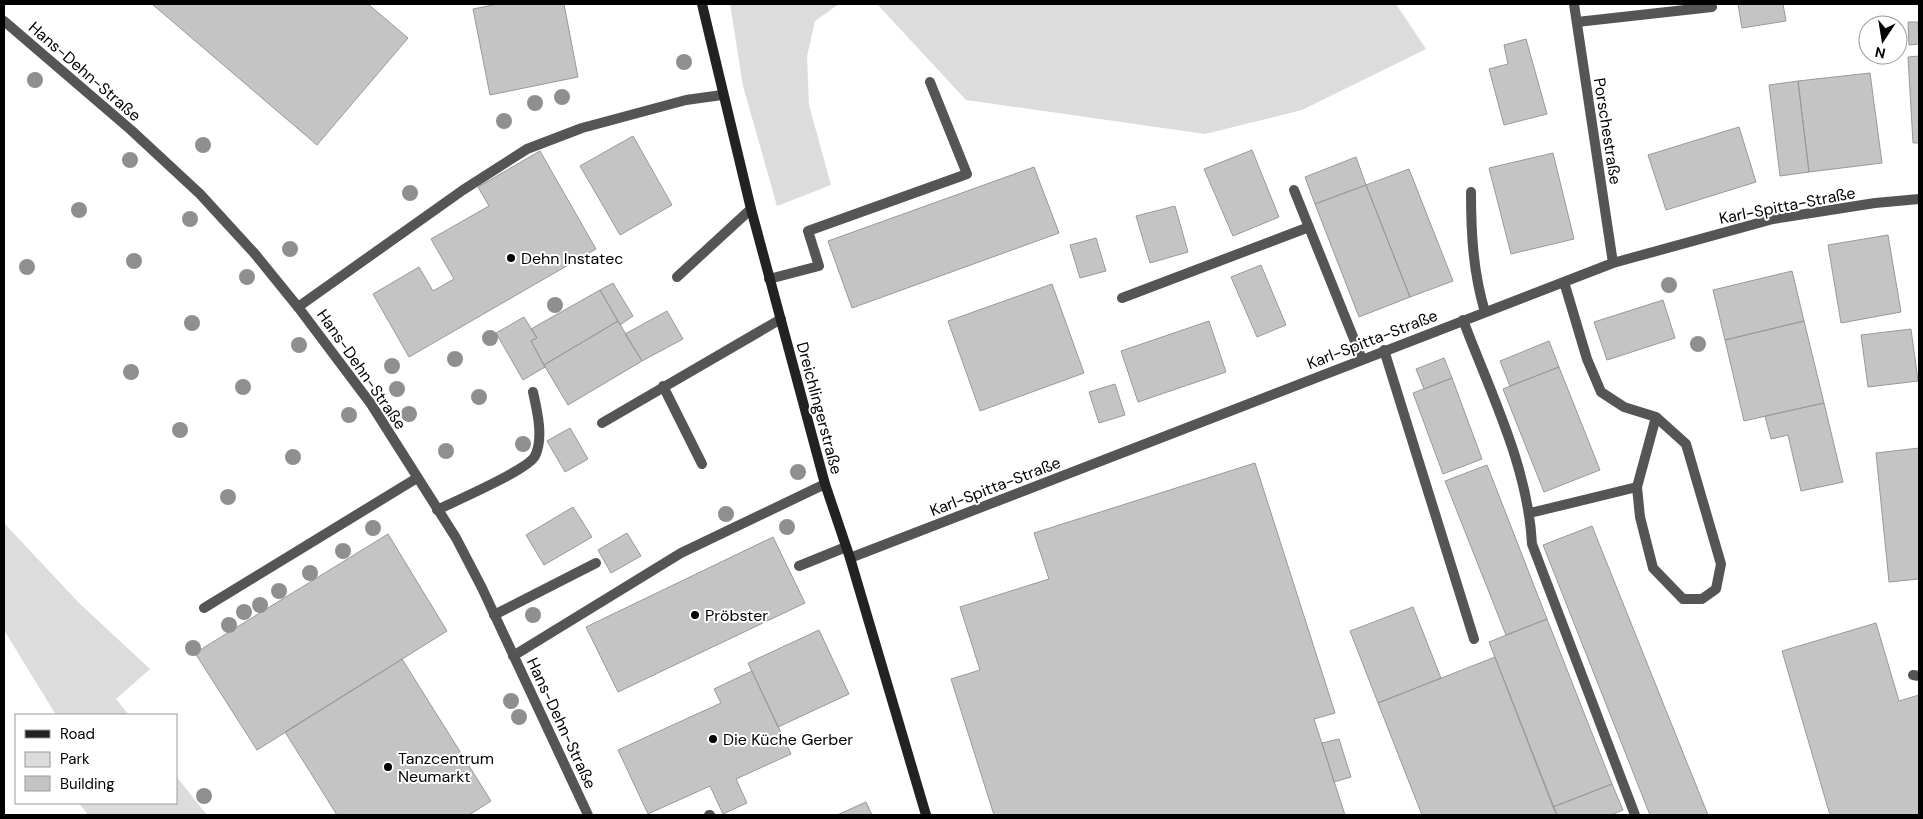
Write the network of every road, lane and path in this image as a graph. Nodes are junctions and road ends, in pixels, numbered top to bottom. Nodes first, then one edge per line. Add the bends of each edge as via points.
1 (702, 4) edge
2 (1574, 4) edge
3 (1712, 7) dead end
4 (4, 21) edge
5 (1577, 22) junction
6 (930, 82) dead end
7 (722, 95) junction
8 (1294, 190) dead end
9 (1471, 192) dead end
10 (1919, 199) edge
11 (751, 209) junction
12 (1309, 226) junction
13 (1613, 262) junction
14 (677, 278) dead end
15 (769, 279) junction
16 (1564, 282) junction
17 (1122, 298) dead end
18 (298, 306) junction
19 (1485, 312) junction
20 (781, 319) junction
21 (1463, 320) junction
22 (1384, 350) junction
23 (1362, 359) junction
24 (663, 386) junction
25 (533, 392) dead end
26 (1656, 417) junction
27 (602, 423) dead end
28 (702, 464) dead end
29 (417, 478) junction
30 (825, 484) junction
31 (1637, 487) junction
32 (437, 510) junction
33 (1530, 512) junction
34 (846, 548) junction
35 (850, 558) junction
36 (596, 563) dead end
37 (798, 566) dead end
38 (204, 608) dead end
39 (494, 615) junction
40 (1474, 639) dead end
41 (513, 656) junction
42 (588, 815) edge
43 (926, 815) edge
44 (1635, 815) edge

1 - 7 street, Dreichlingerstraße
2 - 5 street, Porschestraße
3 - 5 street
4 - 18 street, Hans-Dehn-Straße via 200,194
5 - 13 street, Porschestraße
6 - 15 street via 967,174 808,231 819,266
7 - 11 street, Dreichlingerstraße
7 - 18 street via 686,100 582,128 527,149
8 - 12 street
9 - 19 street via 1476,282
10 - 13 street, Karl-Spitta-Straße via 1773,219
11 - 14 street
11 - 15 street, Dreichlingerstraße
12 - 17 street
12 - 23 street
13 - 16 street, Karl-Spitta-Straße
15 - 20 street, Dreichlingerstraße
16 - 19 street, Karl-Spitta-Straße
16 - 26 street via 1587,360 1601,392 1624,407
18 - 29 street, Hans-Dehn-Straße via 371,404
19 - 21 street, Karl-Spitta-Straße
20 - 24 street
20 - 30 street, Dreichlingerstraße
21 - 22 street, Karl-Spitta-Straße
21 - 33 street via 1515,457
22 - 23 street, Karl-Spitta-Straße
22 - 40 street
23 - 35 street, Karl-Spitta-Straße
24 - 27 street
24 - 28 street
25 - 32 street via 538,430 535,456 523,467
26 - 31 street
26 - 31 street via 1686,444 1721,564 1716,589 1702,599 1683,599 1653,568 1640,517
29 - 32 street, Hans-Dehn-Straße
29 - 38 street
30 - 34 street, Dreichlingerstraße
30 - 41 street via 681,552
31 - 33 street
32 - 39 street, Hans-Dehn-Straße via 456,538
33 - 44 street via 1532,544
34 - 35 street, Dreichlingerstraße
34 - 37 street
35 - 43 street, Dreichlingerstraße
36 - 39 street
39 - 41 street, Hans-Dehn-Straße
41 - 42 street, Hans-Dehn-Straße

